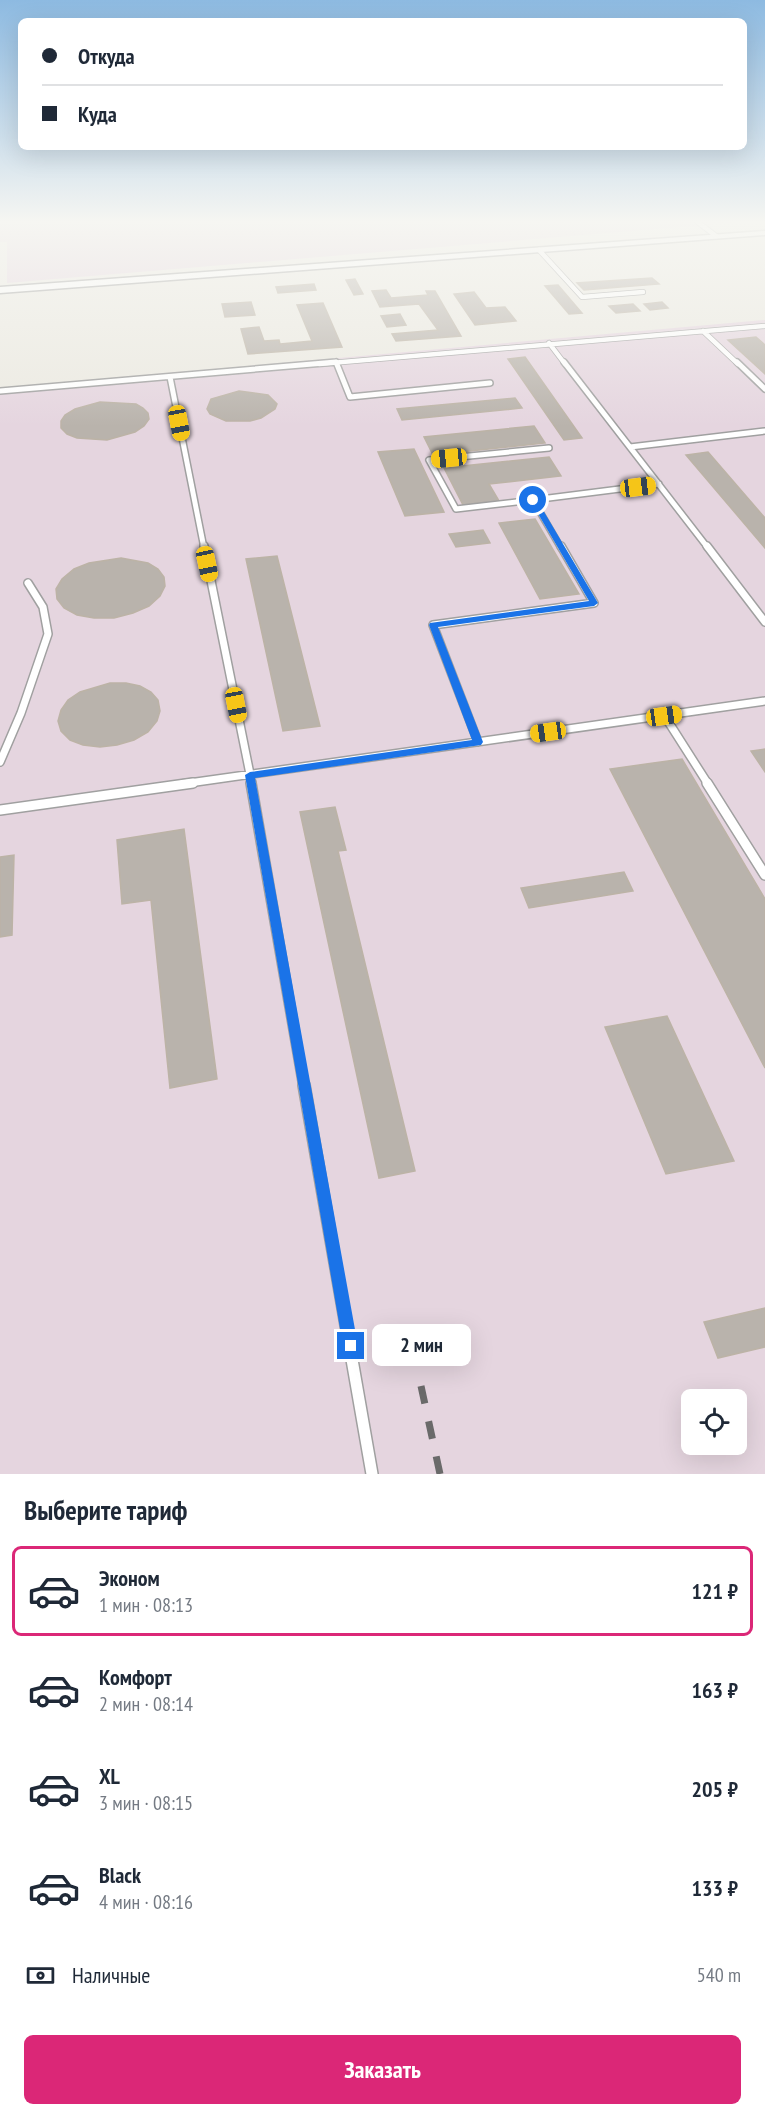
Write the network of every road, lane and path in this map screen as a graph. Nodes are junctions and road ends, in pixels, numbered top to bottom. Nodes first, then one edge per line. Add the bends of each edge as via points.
1 (16, 289) edge
2 (574, 289) edge
3 (0, 290) edge
4 (643, 292) dead end
5 (765, 326) edge
6 (703, 331) junction
7 (549, 343) junction
8 (336, 362) junction
9 (170, 376) junction
10 (490, 383) dead end
11 (765, 389) edge
12 (0, 391) edge
13 (765, 431) edge
14 (630, 447) junction
15 (549, 448) dead end
16 (659, 484) junction
17 (533, 500) junction
18 (28, 583) dead end
19 (765, 621) edge
20 (765, 701) edge
21 (664, 716) junction
22 (478, 742) junction
23 (0, 762) edge
24 (250, 775) junction
25 (0, 810) edge
26 (765, 875) edge
27 (372, 1474) edge

1 - 3 street
2 - 4 lane via 582,297
5 - 6 lane
6 - 7 lane
6 - 11 lane
7 - 8 lane
7 - 14 lane
8 - 9 lane
8 - 10 lane via 350,397
9 - 12 lane
9 - 24 lane
13 - 14 lane
14 - 16 lane
15 - 17 lane via 429,460 456,509
16 - 17 lane
16 - 19 lane
17 - 22 lane via 594,603 433,625
18 - 23 lane via 43,607 48,634
20 - 21 lane
21 - 22 lane
21 - 26 lane
22 - 24 lane
24 - 25 lane
24 - 27 lane

